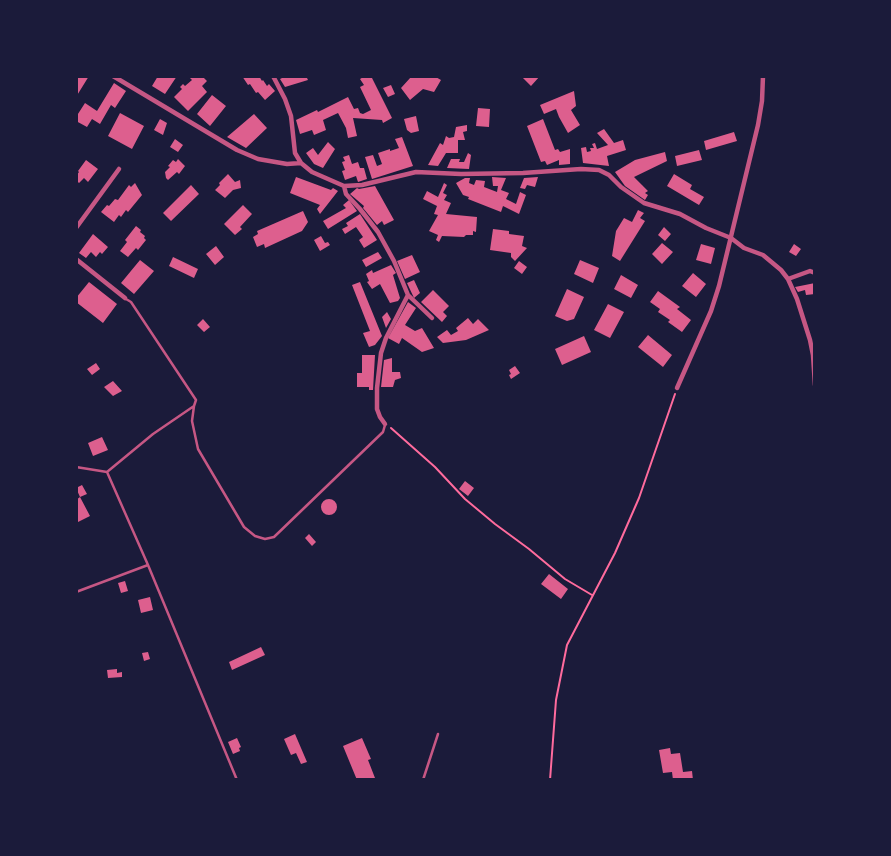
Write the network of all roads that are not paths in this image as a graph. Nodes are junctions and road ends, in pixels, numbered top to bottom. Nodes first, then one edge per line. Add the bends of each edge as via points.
1 (114, 76) edge
2 (273, 76) edge
3 (763, 76) edge
4 (301, 163) junction
5 (119, 169) dead end
6 (344, 186) junction
7 (76, 228) edge
8 (731, 238) junction
9 (76, 259) edge
10 (815, 273) edge
11 (788, 279) junction
12 (408, 295) junction
13 (124, 298) joint
14 (432, 318) dead end
15 (815, 385) edge
16 (677, 388) road end
17 (194, 406) junction
18 (385, 424) joint
19 (76, 466) edge
20 (107, 472) junction
21 (148, 565) junction
22 (76, 592) edge
23 (438, 734) dead end
24 (237, 780) edge
25 (423, 780) edge

1 - 4 street via 237,150 258,159
2 - 4 street via 291,116 295,152
3 - 8 street via 758,125
4 - 6 street via 312,172
5 - 7 street
6 - 8 street via 416,172 598,170 644,203 680,214
6 - 12 street via 346,194 378,232
8 - 11 street via 744,248 763,254
8 - 16 street via 714,302
9 - 13 street
10 - 11 street via 810,271
11 - 15 street via 810,340
12 - 14 street
12 - 18 street via 380,353 377,409
13 - 17 lane via 130,302 193,393
17 - 18 lane via 192,421 198,449 244,527 265,539 274,537 370,445 383,432
17 - 20 lane
19 - 20 lane
20 - 21 lane
21 - 22 lane
21 - 24 lane
23 - 25 lane

